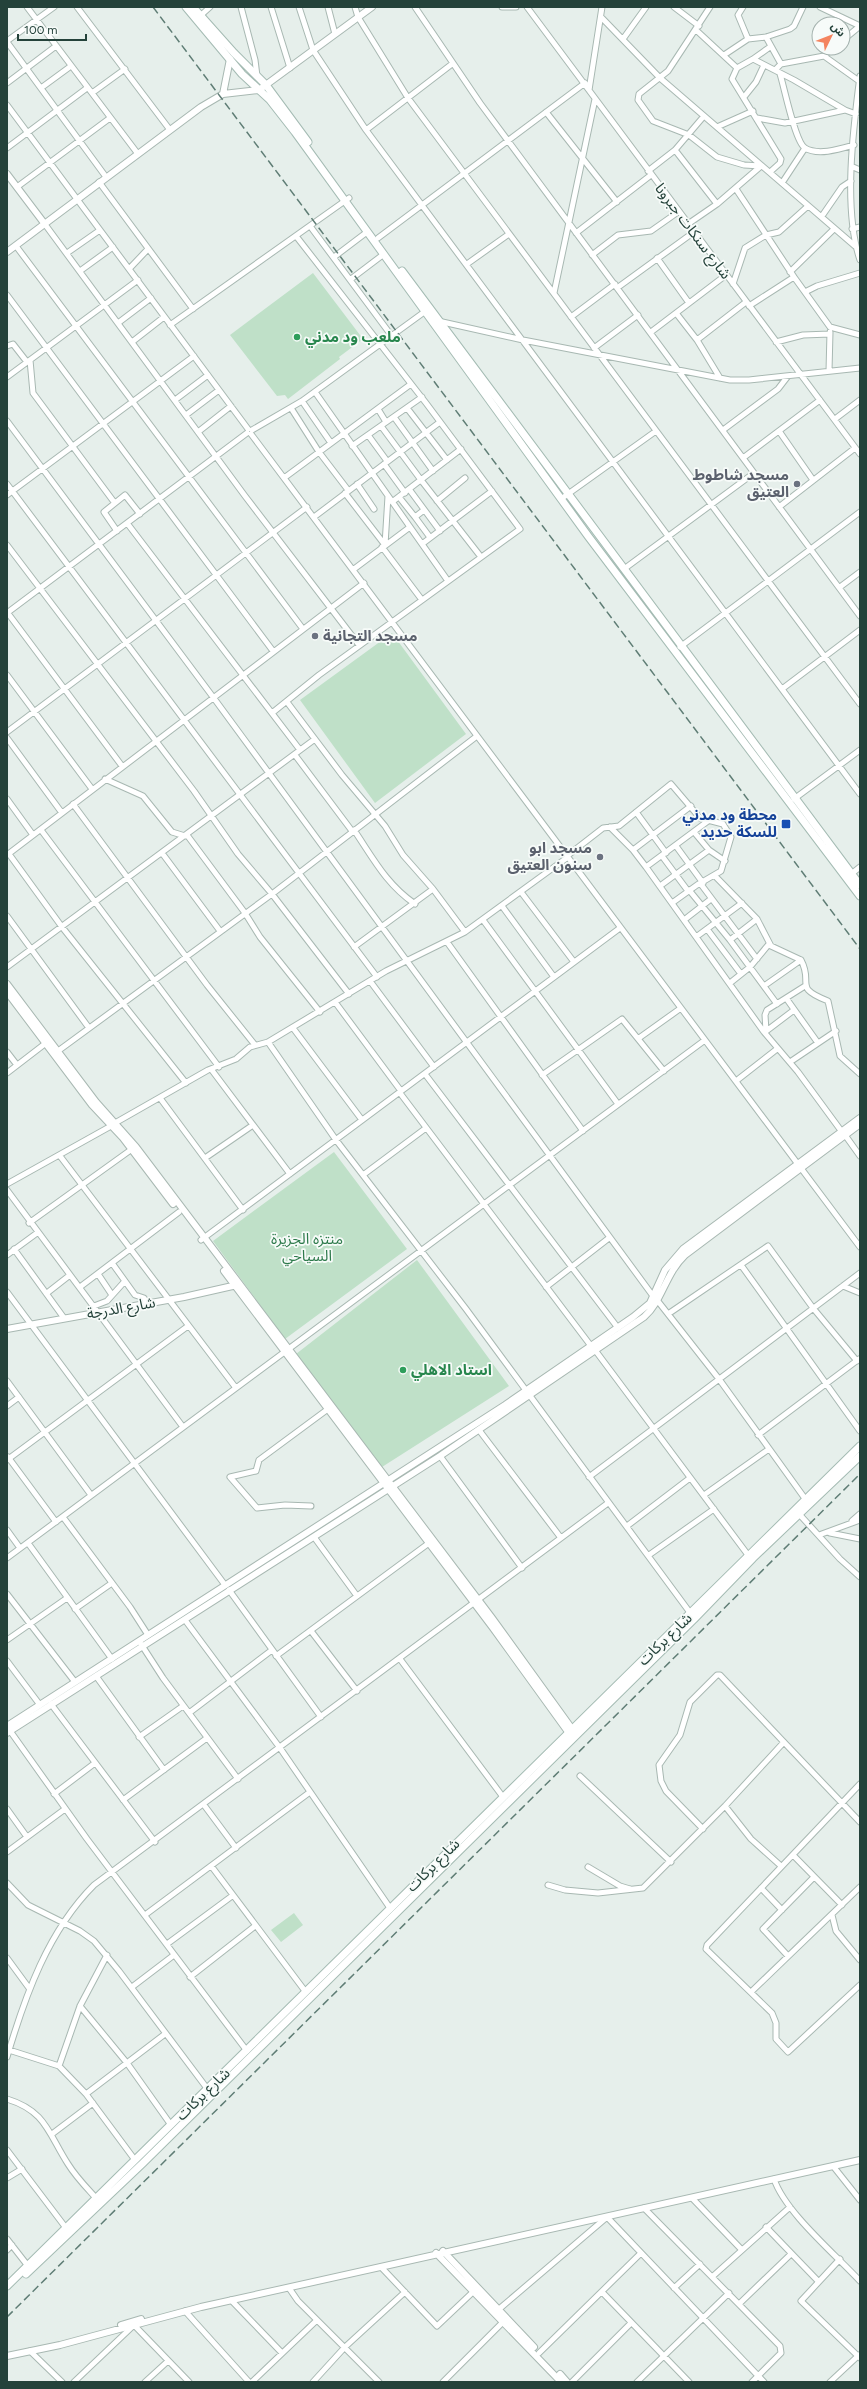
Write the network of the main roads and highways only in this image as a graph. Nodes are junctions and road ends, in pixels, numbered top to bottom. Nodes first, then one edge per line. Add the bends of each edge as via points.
1 (186, 7) edge
2 (192, 7) edge
3 (211, 32) junction
4 (347, 200) junction
5 (427, 310) junction
6 (564, 497) junction
7 (793, 800) junction
8 (849, 876) junction
9 (860, 886) edge
10 (860, 896) edge
11 (860, 1446) edge
12 (860, 1456) edge
13 (573, 1733) junction
14 (210, 2092) junction
15 (7, 2286) edge
16 (7, 2292) edge

1 - 3 main road
2 - 3 main road
3 - 4 main road via 230,59 285,119
3 - 4 main road via 266,85
4 - 5 main road
4 - 5 main road via 378,238
5 - 6 main road
6 - 7 main road via 676,650
6 - 7 main road via 624,569 682,645
7 - 8 main road
8 - 9 main road
8 - 10 main road
11 - 13 main road, شارع بركات via 748,1555
12 - 13 main road, شارع بركات via 752,1558 694,1619
13 - 14 main road, شارع بركات
13 - 14 main road, شارع بركات via 503,1797 305,1991
14 - 15 main road, شارع بركات via 171,2125
14 - 16 main road, شارع بركات

